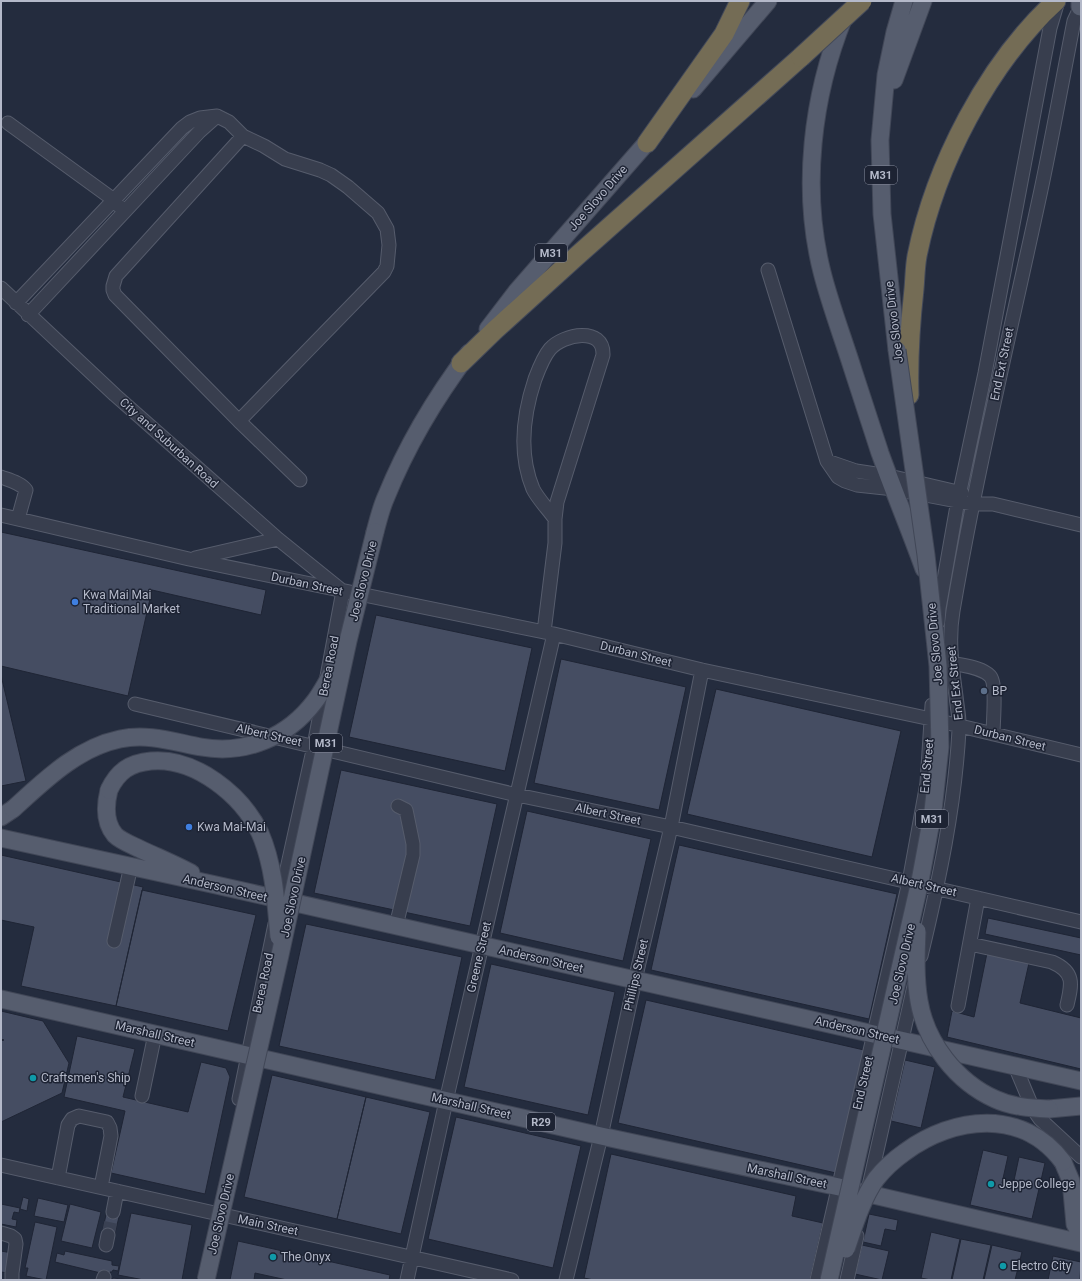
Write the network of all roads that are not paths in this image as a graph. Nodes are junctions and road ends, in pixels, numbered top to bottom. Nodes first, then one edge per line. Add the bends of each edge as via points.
1 (740, 1) edge
2 (768, 1) edge
3 (850, 1) edge
4 (862, 1) edge
5 (904, 1) edge
6 (923, 1) edge
7 (1057, 1) edge
8 (1080, 4) edge
9 (883, 111) junction
10 (217, 116) junction
11 (8, 123) dead end
12 (243, 136) junction
13 (647, 143) junction
14 (114, 200) junction
15 (124, 212) junction
16 (768, 270) dead end
17 (1, 288) edge
18 (16, 303) junction
19 (28, 315) junction
20 (461, 364) junction
21 (239, 421) junction
22 (912, 455) junction
23 (1, 477) edge
24 (300, 480) dead end
25 (892, 482) junction
26 (959, 496) junction
27 (974, 500) junction
28 (1, 515) edge
29 (18, 519) junction
30 (555, 519) junction
31 (1081, 524) edge
32 (278, 539) junction
33 (189, 560) junction
34 (343, 591) junction
35 (939, 608) junction
36 (549, 633) junction
37 (348, 641) junction
38 (952, 663) junction
39 (702, 670) junction
40 (135, 704) dead end
41 (931, 719) junction
42 (960, 726) junction
43 (993, 734) junction
44 (314, 746) junction
45 (1081, 755) edge
46 (517, 795) junction
47 (398, 806) dead end
48 (7, 813) edge
49 (671, 827) junction
50 (1, 838) edge
51 (131, 866) junction
52 (915, 881) junction
53 (216, 885) junction
54 (937, 888) junction
55 (978, 898) junction
56 (280, 900) junction
57 (1081, 922) edge
58 (396, 926) junction
59 (114, 941) dead end
60 (970, 944) junction
61 (482, 946) junction
62 (280, 955) junction
63 (635, 980) junction
64 (1, 999) edge
65 (1067, 1005) dead end
66 (958, 1006) dead end
67 (155, 1034) junction
68 (874, 1034) junction
69 (902, 1040) junction
70 (248, 1055) junction
71 (1015, 1066) junction
72 (1081, 1081) edge
73 (142, 1096) dead end
74 (446, 1101) junction
75 (1081, 1106) edge
76 (601, 1136) junction
77 (1081, 1157) edge
78 (1, 1165) edge
79 (58, 1178) junction
80 (101, 1187) junction
81 (839, 1187) junction
82 (117, 1191) junction
83 (867, 1194) junction
84 (113, 1212) tunnel mouth
85 (214, 1213) junction
86 (1, 1234) edge
87 (1081, 1235) edge
88 (1081, 1243) edge
89 (413, 1257) junction
90 (1, 1278) edge
91 (7, 1280) edge
92 (12, 1280) edge
93 (198, 1280) edge
94 (206, 1280) edge
95 (407, 1280) edge
96 (512, 1280) edge
97 (566, 1280) edge
98 (817, 1280) edge
99 (829, 1280) edge
100 (834, 1280) edge
101 (847, 1280) edge

1 - 13 highway via 724,34
2 - 13 main road, Joe Slovo Drive / M31
3 - 25 main road via 823,79 812,148 810,181 814,227 822,272
4 - 20 highway, bridge via 568,264
5 - 9 main road, Joe Slovo Drive / M31 via 886,75
6 - 9 main road
7 - 22 highway, bridge via 1019,40 990,80 964,125 940,178 917,257 910,320 908,366
7 - 26 street, End Ext Street
8 - 27 street, End Ext Street via 1074,21 1041,189
9 - 22 main road, Joe Slovo Drive / M31, bridge via 880,140 882,214
10 - 12 street via 229,122
10 - 14 street via 200,118 182,128
10 - 15 street
11 - 14 street
12 - 21 street via 116,276 113,290 115,295
12 - 21 street via 285,159 331,175 348,187 378,213 387,229 389,245 384,272
13 - 20 main road, Joe Slovo Drive / M31 via 517,291
14 - 15 street
14 - 18 street
15 - 19 street
16 - 25 street via 827,462 838,477 857,485
17 - 18 street, City and Suburban Road
18 - 19 street, City and Suburban Road
19 - 32 street, City and Suburban Road
20 - 37 main road, Joe Slovo Drive / M31, bridge via 413,438 385,498
21 - 24 street
22 - 52 main road, Joe Slovo Drive / M31, bridge via 926,555 940,702 940,747 934,803
23 - 29 street via 19,484 26,490
25 - 26 street
25 - 35 main road
26 - 27 street
26 - 35 street, End Ext Street
27 - 31 street
27 - 38 street, End Ext Street via 952,612
28 - 29 street, Durban Street
29 - 33 street, Durban Street
30 - 30 street, Greene Street via 562,484 603,355 601,343 592,336 575,336 562,340 550,349 538,370 528,400 523,437 525,462 534,490
30 - 36 street, Greene Street
32 - 33 street, Durban Street
32 - 34 street, City and Suburban Road
33 - 34 street, Durban Street
34 - 36 street, Durban Street
34 - 44 street, Berea Road
35 - 41 street, End Ext Street
36 - 39 street, Durban Street
36 - 46 street, Greene Street
37 - 48 main road, bridge via 315,701 286,730 273,737 240,748 223,749 139,737 103,743 80,753
37 - 62 main road, Joe Slovo Drive / M31, bridge
38 - 42 street, End Ext Street
38 - 43 street via 980,670 991,676 994,684
39 - 41 street, Durban Street
39 - 49 street, Phillips Street
40 - 44 street, Albert Street
41 - 42 street, Durban Street
41 - 52 street, End Street via 927,783
42 - 43 street, Durban Street
42 - 54 street via 953,802
43 - 45 street, Durban Street
44 - 46 street, Albert Street
44 - 56 street, Berea Road
46 - 49 street, Albert Street
46 - 61 street, Greene Street
47 - 58 street via 406,810 413,855
49 - 52 street, Albert Street
49 - 63 street, Phillips Street
50 - 51 main road, Anderson Street
51 - 53 main road, Anderson Street
51 - 59 street
52 - 54 street, Albert Street
52 - 68 street, End Street
52 - 75 main road, bridge via 919,1002 934,1043 950,1066 979,1090 996,1100 1012,1105 1050,1109
52 - 99 main road, Joe Slovo Drive / M31, bridge
53 - 56 main road, Anderson Street
53 - 62 main road, bridge via 116,835 109,824 106,803 109,790 121,772 144,762 159,760 178,763 198,770 234,797 259,831 266,849 272,873
54 - 55 street, Albert Street
54 - 69 street
55 - 57 street, Albert Street
55 - 60 street
56 - 58 main road, Anderson Street
56 - 70 street, Berea Road
58 - 61 main road, Anderson Street
60 - 65 street via 1061,966 1071,979 1072,987
60 - 66 street
61 - 63 main road, Anderson Street
61 - 74 street, Greene Street
62 - 94 main road, Joe Slovo Drive / M31, bridge
63 - 68 main road, Anderson Street
63 - 76 street, Phillips Street
64 - 67 main road, Marshall Street / R29
67 - 70 main road, Marshall Street / R29
67 - 73 street
68 - 69 main road, Anderson Street
68 - 81 street, End Street
69 - 71 main road, Anderson Street
69 - 83 street
70 - 74 main road, Marshall Street / R29
70 - 85 street, Berea Road
71 - 72 main road, Anderson Street
71 - 77 street via 1033,1109 1040,1119
74 - 76 main road, Marshall Street / R29
74 - 89 street, Greene Street
76 - 81 main road, Marshall Street / R29
76 - 97 street, Phillips Street
78 - 79 street, Main Street
79 - 80 street, Main Street
79 - 80 street via 68,1125 72,1119 79,1116 107,1122 110,1128 111,1136
80 - 82 street, Main Street
81 - 83 main road, Marshall Street / R29
81 - 98 street, End Street
82 - 84 street
82 - 85 street, Main Street
83 - 88 main road, Marshall Street / R29
83 - 101 street
85 - 89 street, Main Street
85 - 93 street, Berea Road
86 - 92 street via 15,1239
87 - 100 main road, bridge via 1076,1224 1071,1181 1064,1162 1055,1150 1032,1134 1016,1128 999,1124 958,1126 918,1142 899,1156 876,1179 866,1196
89 - 95 street, Greene Street
89 - 96 street, Main Street
90 - 91 street

